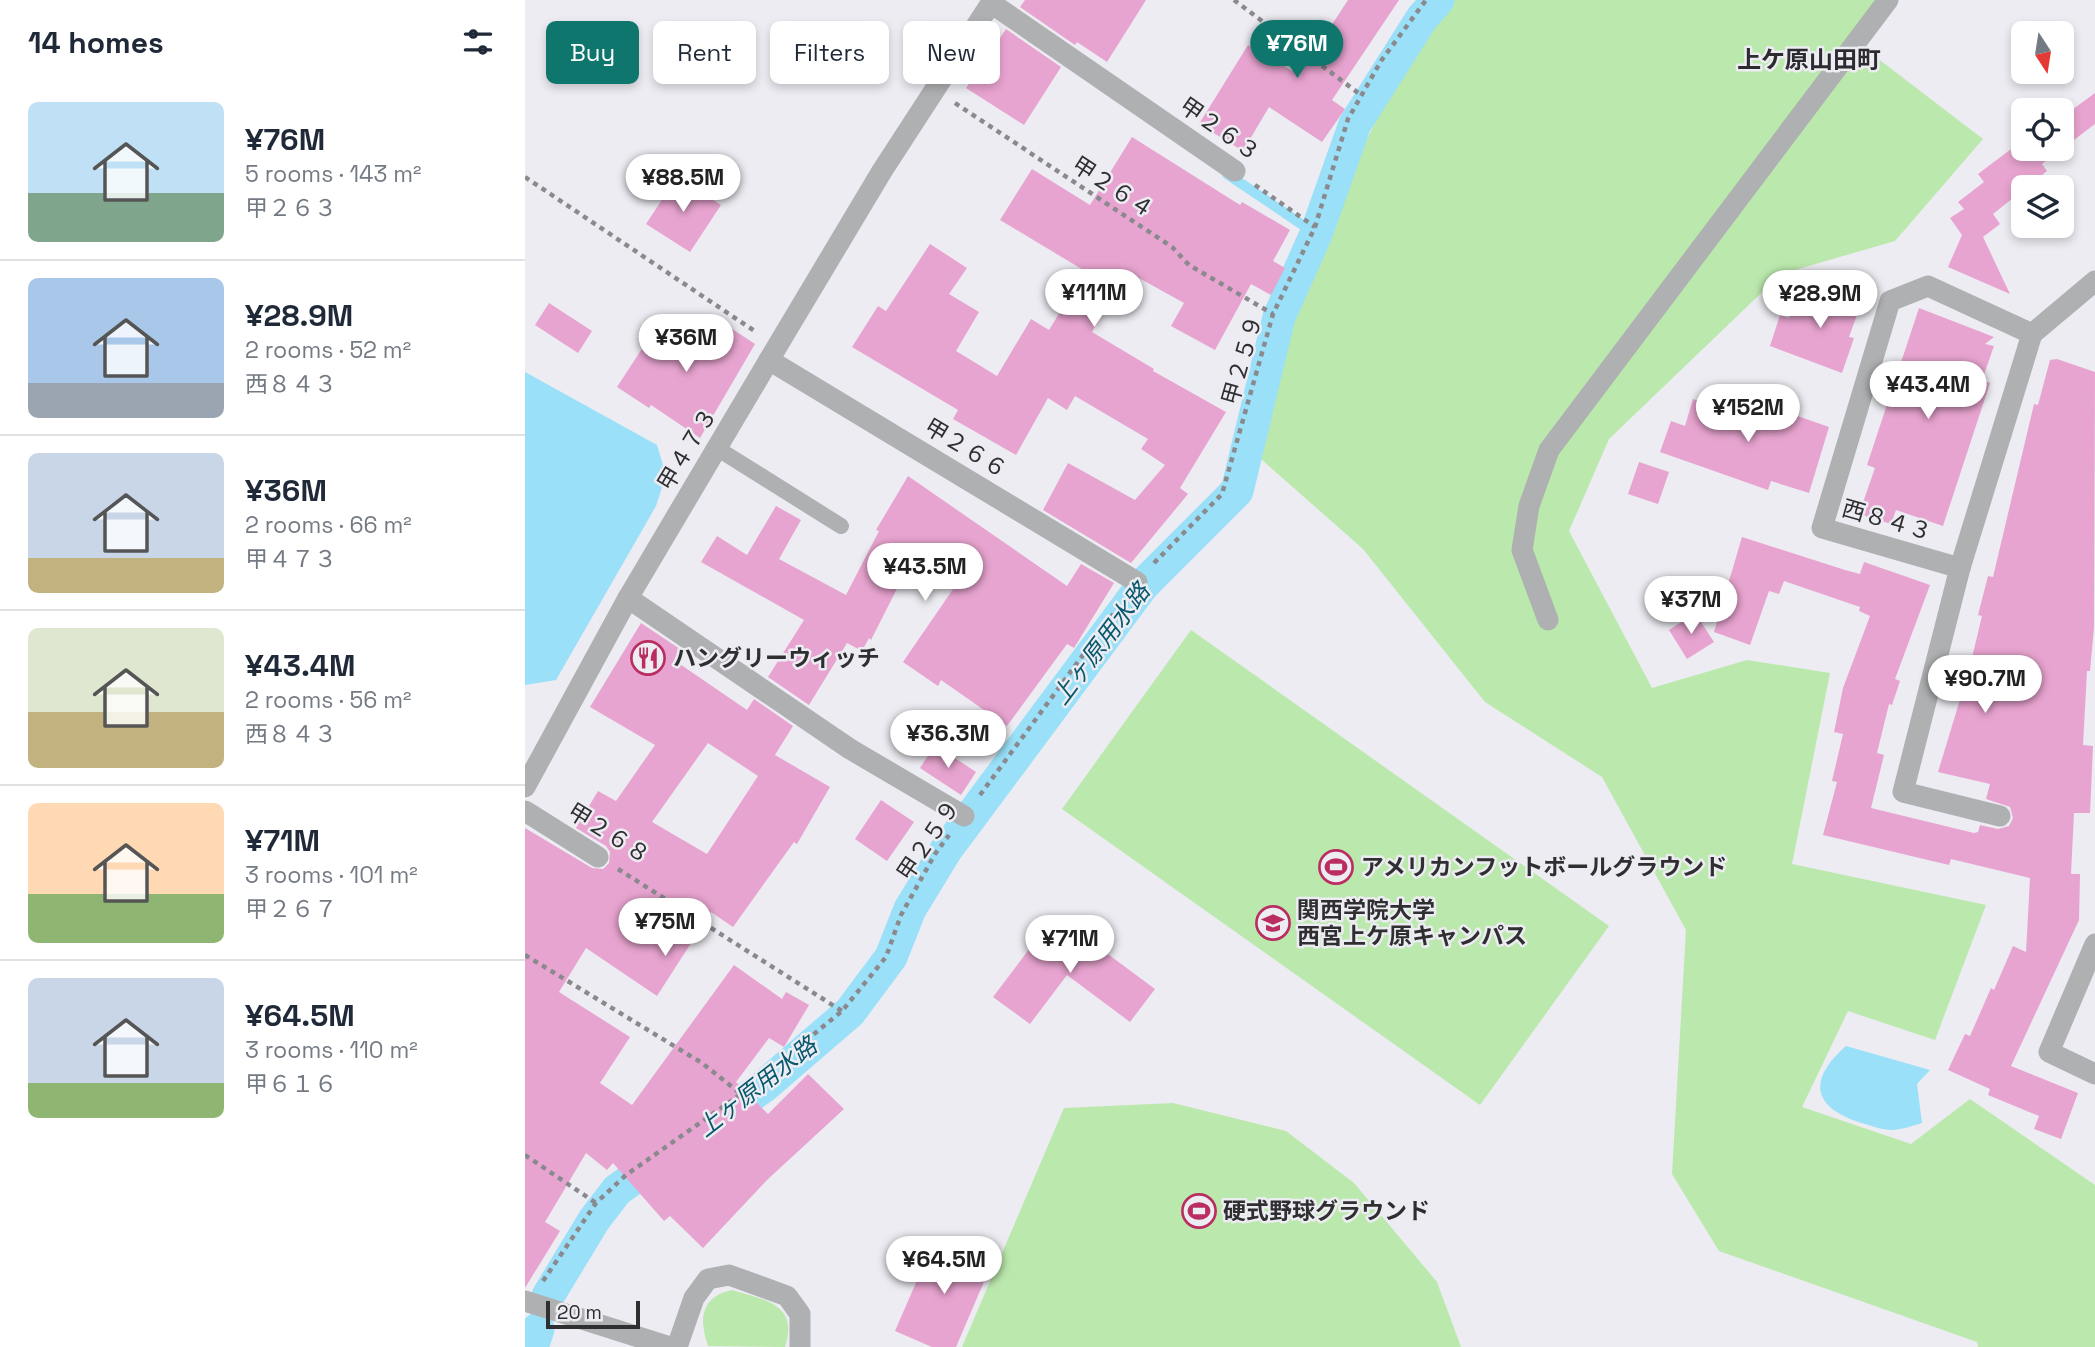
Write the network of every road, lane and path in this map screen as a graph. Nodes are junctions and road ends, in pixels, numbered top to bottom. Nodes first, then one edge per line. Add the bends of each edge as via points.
1 (1234, 0) edge
2 (1426, 0) edge
3 (1888, 0) edge
4 (992, 1) edge
5 (933, 89) junction
6 (1361, 95) junction
7 (1235, 171) joint
8 (525, 177) edge
9 (1315, 227) junction
10 (2095, 281) edge
11 (1273, 314) junction
12 (2032, 334) junction
13 (773, 353) junction
14 (719, 449) junction
15 (841, 526) dead end
16 (1960, 568) junction
17 (1137, 582) junction
18 (628, 598) junction
19 (1548, 620) dead end
20 (525, 787) edge
21 (525, 811) edge
22 (964, 816) junction
23 (2000, 816) dead end
24 (598, 857) joint
25 (2095, 944) edge
26 (525, 955) edge
27 (842, 1011) junction
28 (2095, 1074) edge
29 (741, 1094) junction
30 (525, 1155) edge
31 (596, 1203) junction
32 (530, 1303) edge
33 (670, 1347) edge
34 (677, 1347) edge
35 (800, 1347) edge

1 - 6 path
2 - 6 path, 甲２５９
3 - 19 street via 1549,450 1529,506 1522,550
4 - 5 street, 甲４７３
4 - 7 street, 甲２６３
5 - 11 path, 甲２６４ via 1172,247 1189,265
5 - 13 street, 甲４７３
6 - 9 path, 甲２５９ via 1348,119
7 - 9 path, 甲２６３
8 - 13 path
9 - 11 path, 甲２５９
10 - 12 street
11 - 17 path, 甲２５９ via 1222,494
12 - 16 street
12 - 16 street, 西８４３ via 1929,286 1890,301 1822,528
13 - 14 street, 甲４７３
13 - 17 street, 甲２６６
14 - 15 lane
14 - 18 street, 甲４７３
16 - 23 street via 1903,792
17 - 22 path, 甲２５９
18 - 20 street, 甲４７３
18 - 22 street via 850,749
21 - 24 street, 甲２６８
22 - 27 path, 甲２５９ via 935,853 901,915 886,957
24 - 27 path, 甲２６８
25 - 28 street via 2049,1052
26 - 29 path via 702,1063
27 - 29 path, 甲２５９
29 - 31 path, 甲２５９ via 679,1135
30 - 31 path
31 - 32 path, 甲２５９
32 - 33 street
34 - 35 street via 694,1298 708,1279 729,1275 787,1296 800,1314

